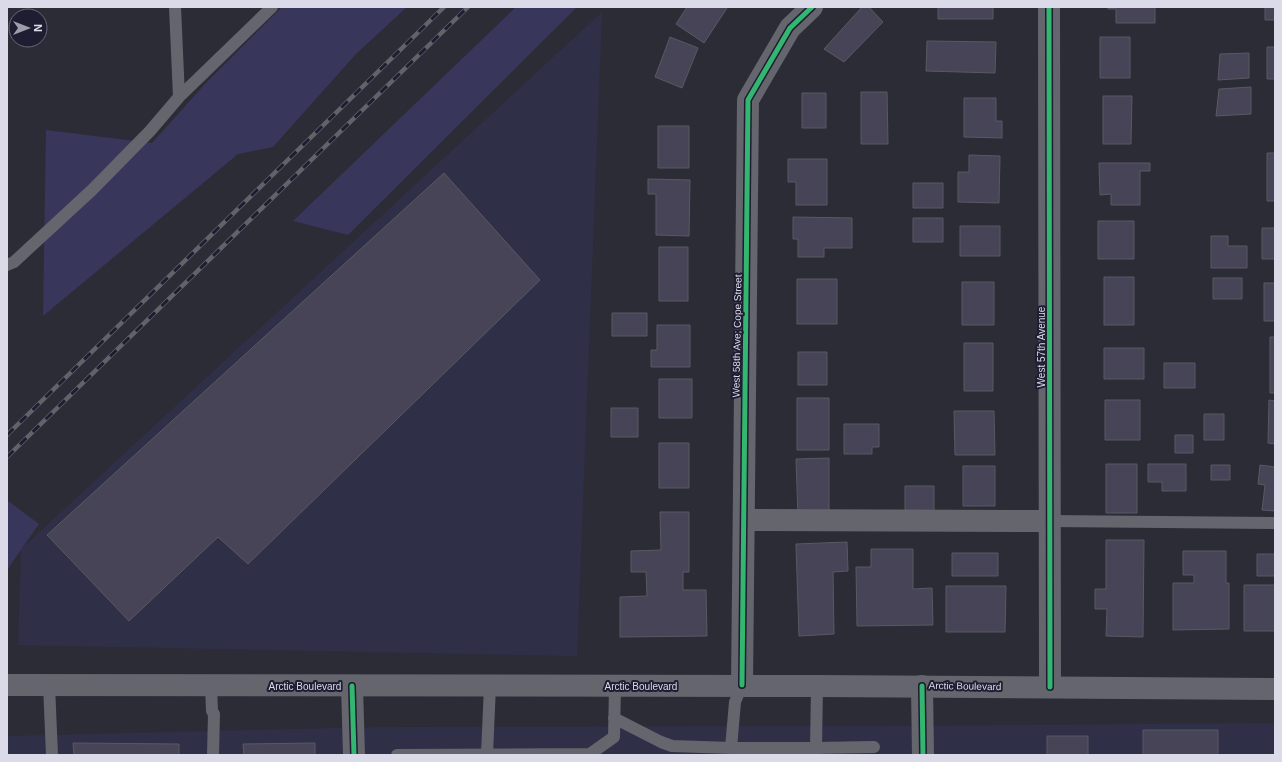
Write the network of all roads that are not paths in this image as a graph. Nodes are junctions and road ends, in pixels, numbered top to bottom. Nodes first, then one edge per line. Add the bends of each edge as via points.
1 (175, 7) edge
2 (272, 7) edge
3 (812, 7) edge
4 (1049, 7) edge
5 (179, 96) junction
6 (7, 265) edge
7 (744, 520) junction
8 (1050, 521) junction
9 (1275, 523) edge
10 (7, 685) edge
11 (49, 685) junction
12 (742, 685) junction
13 (211, 686) junction
14 (352, 686) junction
15 (490, 686) junction
16 (615, 686) junction
17 (817, 686) junction
18 (922, 686) junction
19 (1050, 687) junction
20 (1275, 689) edge
21 (614, 718) junction
22 (874, 747) dead end
23 (731, 748) junction
24 (816, 748) junction
25 (487, 754) edge
26 (590, 754) edge
27 (52, 755) edge
28 (213, 755) edge
29 (354, 755) edge
30 (397, 755) edge
31 (923, 755) edge

1 - 5 lane
2 - 5 lane
3 - 7 street, West 58th Ave; Cope Street via 790,28 748,100
4 - 8 street, West 57th Avenue
5 - 6 lane via 150,131 92,190 14,262
7 - 8 street
7 - 12 street, West 58th Ave; Cope Street
8 - 9 lane
8 - 19 street, West 57th Avenue
10 - 11 street, Arctic Boulevard
11 - 13 street, Arctic Boulevard
11 - 27 lane
12 - 16 street, Arctic Boulevard
12 - 17 street, Arctic Boulevard
12 - 23 lane via 734,702
13 - 14 street, Arctic Boulevard
13 - 28 lane via 214,714
14 - 15 street, Arctic Boulevard
14 - 29 street
15 - 16 street, Arctic Boulevard
15 - 25 lane
16 - 21 lane
17 - 18 street, Arctic Boulevard
17 - 24 lane
18 - 19 street, Arctic Boulevard
18 - 31 street
19 - 20 street, Arctic Boulevard
21 - 23 lane via 672,746
21 - 26 lane via 614,737
22 - 24 lane
23 - 24 lane
25 - 26 lane
25 - 30 lane

